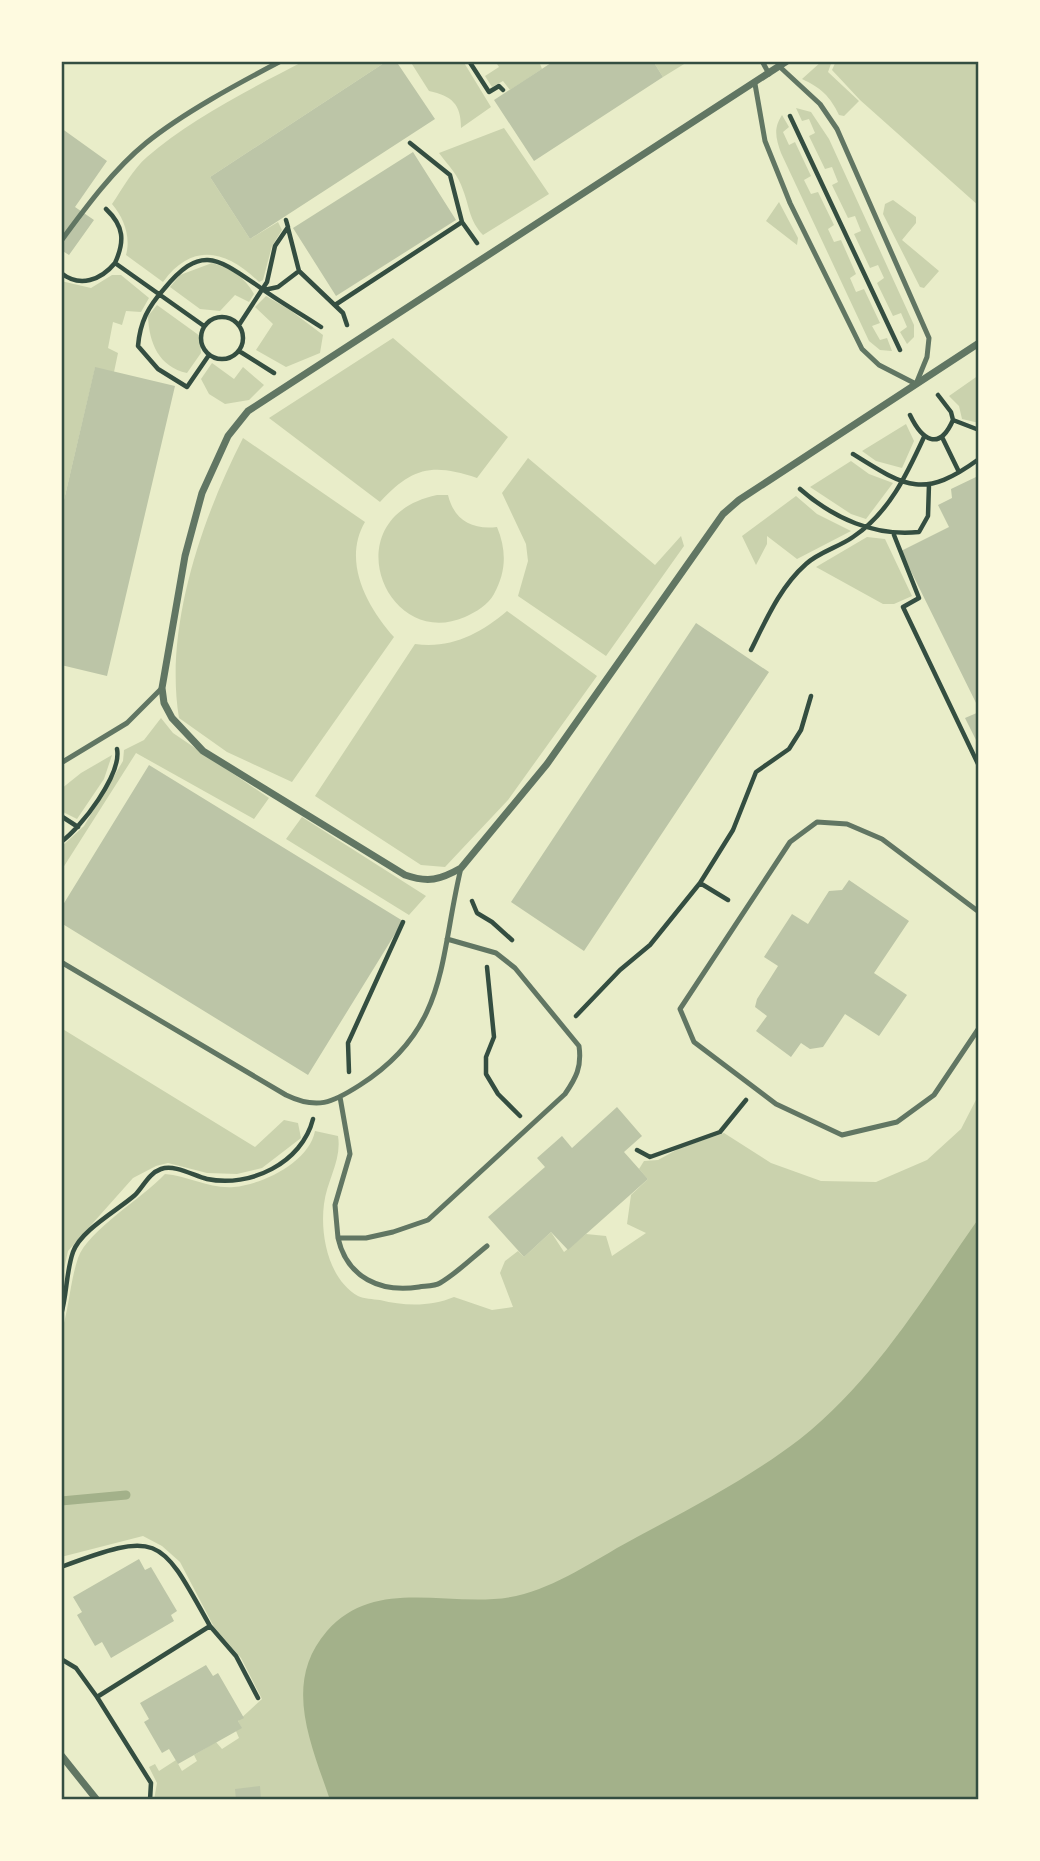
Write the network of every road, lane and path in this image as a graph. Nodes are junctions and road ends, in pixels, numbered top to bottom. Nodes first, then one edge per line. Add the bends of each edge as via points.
1 (281, 61) edge
2 (469, 61) edge
3 (762, 61) edge
4 (788, 61) edge
5 (780, 67) junction
6 (769, 75) junction
7 (755, 84) junction
8 (503, 90) dead end
9 (790, 116) dead end
10 (410, 143) dead end
11 (93, 199) junction
12 (286, 220) dead end
13 (462, 222) junction
14 (288, 227) junction
15 (61, 241) edge
16 (480, 246) dead end
17 (115, 263) junction
18 (299, 271) junction
19 (61, 273) edge
20 (263, 290) junction
21 (159, 294) junction
22 (335, 305) junction
23 (239, 325) junction
24 (204, 326) junction
25 (321, 327) dead end
26 (349, 330) dead end
27 (979, 343) edge
28 (900, 350) dead end
29 (239, 351) junction
30 (209, 355) junction
31 (289, 383) junction
32 (916, 384) junction
33 (938, 395) dead end
34 (910, 415) dead end
35 (953, 420) junction
36 (979, 430) edge
37 (924, 436) junction
38 (943, 437) junction
39 (853, 454) dead end
40 (979, 459) edge
41 (959, 472) junction
42 (903, 481) junction
43 (929, 484) junction
44 (800, 489) dead end
45 (865, 526) junction
46 (894, 535) junction
47 (751, 650) dead end
48 (163, 688) junction
49 (811, 696) dead end
50 (114, 731) junction
51 (61, 763) edge
52 (979, 766) edge
53 (61, 816) edge
54 (78, 827) junction
55 (61, 842) edge
56 (461, 868) junction
57 (700, 883) junction
58 (728, 900) dead end
59 (979, 912) edge
60 (403, 922) dead end
61 (447, 939) junction
62 (516, 944) dead end
63 (485, 950) junction
64 (61, 962) edge
65 (570, 1008) dead end
66 (979, 1028) edge
67 (755, 1088) junction
68 (353, 1090) junction
69 (340, 1097) junction
70 (316, 1105) junction
71 (530, 1126) junction
72 (637, 1150) dead end
73 (338, 1238) junction
74 (487, 1247) dead end
75 (61, 1315) edge
76 (61, 1567) edge
77 (210, 1626) junction
78 (61, 1659) edge
79 (97, 1697) junction
80 (258, 1698) dead end
81 (61, 1755) edge
82 (97, 1800) edge
83 (150, 1800) edge

1 - 11 lane via 147,143
2 - 8 path via 489,92 499,86
3 - 6 lane
4 - 5 street
5 - 6 street
5 - 32 lane via 820,104 837,129 929,338
6 - 7 street
7 - 31 street
7 - 32 lane via 765,141 790,203 862,349 879,365
9 - 28 path
10 - 13 path via 450,175
11 - 15 lane
11 - 17 path via 114,217 123,233
12 - 14 path
13 - 16 path
13 - 22 path
14 - 18 path
14 - 20 path via 275,246
17 - 19 path via 91,280
17 - 21 path
18 - 20 path via 278,287
18 - 22 path
20 - 21 path via 233,267 210,259 189,264
20 - 23 path
20 - 25 path
21 - 24 path
21 - 30 path via 140,322 138,346 158,369 187,387
22 - 26 path
23 - 24 path via 221,316
23 - 29 path via 243,333
24 - 30 path via 200,342
27 - 32 street
29 - 30 path via 225,359
29 - 31 path
31 - 48 street via 239,421 202,493 185,556
32 - 56 street via 723,514 547,764
33 - 35 path
34 - 37 path
35 - 36 path
35 - 38 path
37 - 38 path via 933,440
37 - 42 path
38 - 41 path
39 - 42 path
40 - 41 path
41 - 43 path
42 - 43 path via 913,486
42 - 45 path
43 - 46 path via 928,516 919,532
44 - 45 path via 840,518
45 - 46 path
45 - 47 path via 807,563 780,593
46 - 52 path via 919,598 903,607
48 - 50 lane via 145,709
48 - 56 street via 172,719 203,751 394,868 424,881 441,879
49 - 57 path via 801,730 789,749 756,772 733,830
50 - 51 lane
50 - 54 path via 119,758
53 - 54 path
54 - 55 path
56 - 61 lane
56 - 62 path via 477,913
57 - 58 path
57 - 65 path via 650,945 620,970 578,1018
59 - 67 lane via 883,839 848,824 817,822 790,842 680,1009 694,1042
60 - 68 path via 348,1044
61 - 63 lane
61 - 68 lane via 440,978 422,1025 382,1071
63 - 71 path via 494,1037 486,1056 486,1074 498,1094
63 - 71 lane via 514,968 579,1046 577,1077
64 - 70 lane via 286,1095
66 - 67 lane via 934,1095 897,1122 842,1135 776,1104
67 - 72 path via 720,1132 650,1157
68 - 69 lane
69 - 70 lane
69 - 73 lane via 350,1154 335,1205
70 - 75 path via 300,1147 273,1170 228,1181 173,1168 161,1168 152,1175 136,1194 102,1218 74,1250
71 - 73 lane via 428,1220 393,1233
73 - 74 lane via 356,1273 386,1289 439,1284
76 - 77 path via 112,1548 142,1544 159,1548
77 - 79 path
77 - 80 path via 236,1656
78 - 79 path via 76,1668
79 - 83 path via 151,1783
81 - 82 street

